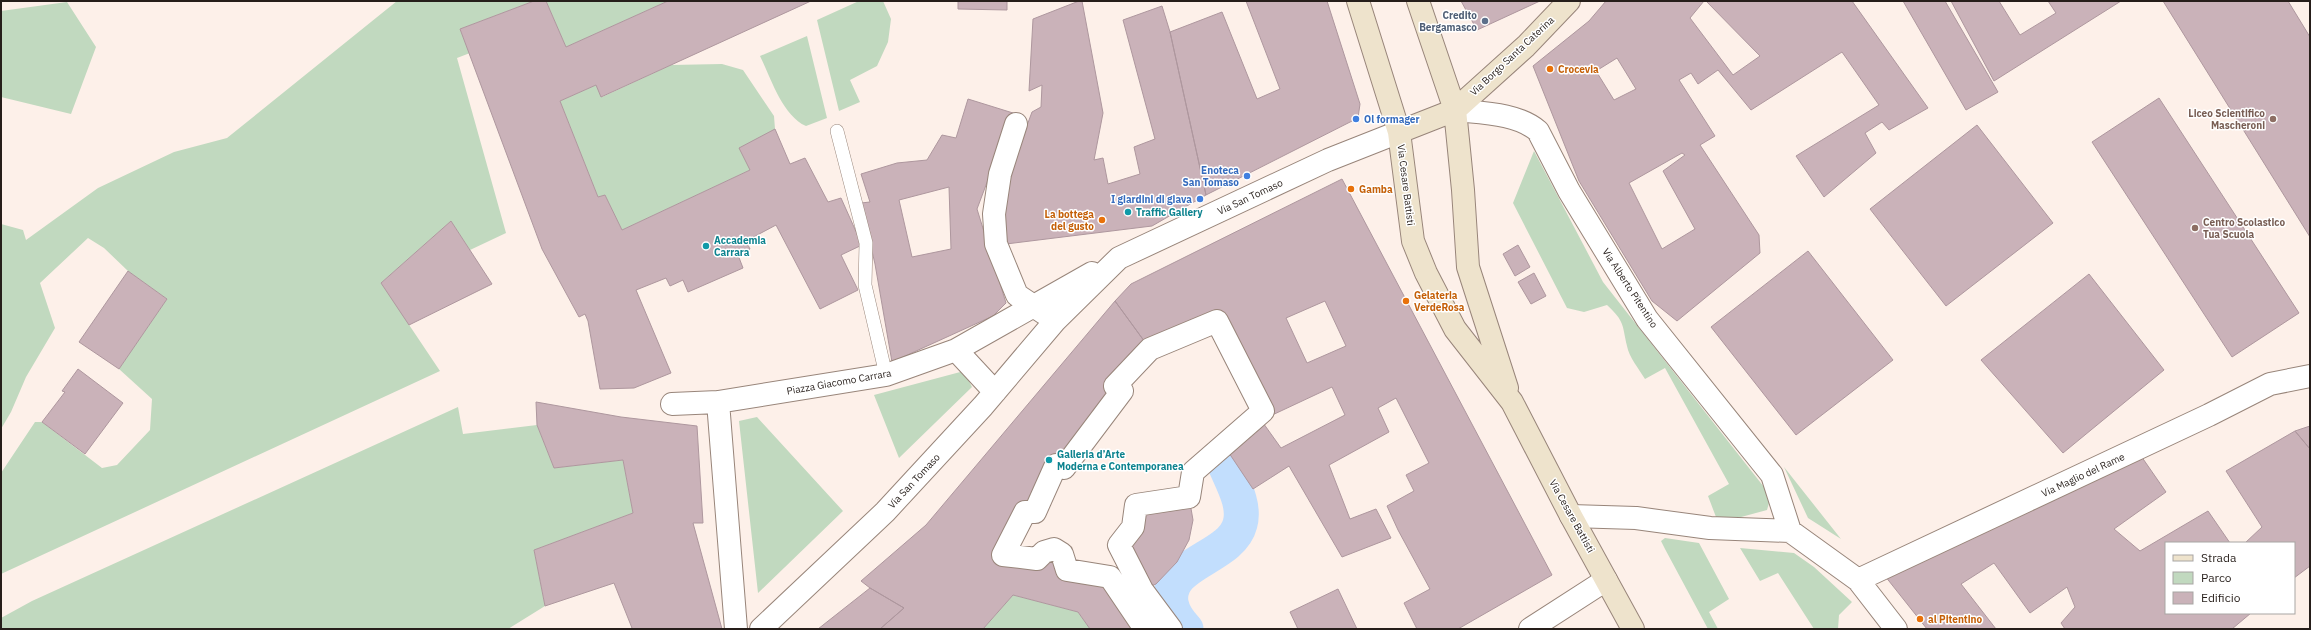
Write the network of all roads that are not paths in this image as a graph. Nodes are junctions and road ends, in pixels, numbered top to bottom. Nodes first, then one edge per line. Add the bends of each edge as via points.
1 (1358, 1) edge
2 (1411, 1) edge
3 (1418, 1) edge
4 (1569, 1) edge
5 (1424, 24) junction
6 (1455, 110) junction
7 (1016, 124) dead end
8 (837, 132) dead end
9 (1399, 132) junction
10 (1119, 258) junction
11 (1035, 307) junction
12 (1055, 321) junction
13 (956, 350) junction
14 (886, 375) junction
15 (2310, 376) edge
16 (995, 392) junction
17 (718, 402) junction
18 (1512, 402) junction
19 (672, 404) dead end
20 (1571, 516) junction
21 (1790, 531) junction
22 (1606, 580) junction
23 (1858, 580) junction
24 (736, 629) edge
25 (761, 629) edge
26 (1145, 629) edge
27 (1171, 629) edge
28 (1530, 629) edge
29 (1633, 629) edge
30 (1896, 629) edge

1 - 9 street
2 - 5 street
3 - 5 street
4 - 6 street, Via Borgo Santa Caterina via 1526,46
5 - 6 street
6 - 9 street, Via Cesare Battisti
6 - 18 street, Via Cesare Battisti via 1468,267
6 - 21 street, Via Alberto Pitentino via 1513,119 1538,131 1569,191 1647,319 1772,475
7 - 11 street via 1000,174 994,214 996,244 1017,295
8 - 14 lane via 866,243 865,286
9 - 10 street, Via San Tomaso via 1328,160
9 - 18 street, Via Cesare Battisti via 1413,241 1426,273 1455,329
10 - 11 street, Piazza Giacomo Carrara
10 - 12 street, Via San Tomaso
11 - 12 street
11 - 13 street, Piazza Giacomo Carrara
12 - 16 street, Via San Tomaso
13 - 14 street, Piazza Giacomo Carrara
13 - 16 street
14 - 17 street, Piazza Giacomo Carrara
15 - 23 street, Via Maglio del Rame via 2270,384
16 - 25 street, Via San Tomaso via 885,512
17 - 19 street, Piazza Giacomo Carrara
17 - 24 street
18 - 20 street, Via Cesare Battisti
20 - 21 street via 1636,518 1710,528
20 - 22 street, Via Cesare Battisti
21 - 23 street
22 - 28 street
22 - 29 street, Via Cesare Battisti
23 - 30 street
26 - 27 street via 1110,577 1067,570 1062,554 1054,548 1044,552 1037,560 1003,555 1026,512 1035,512 1056,465 1064,468 1122,391 1116,386 1150,349 1217,321 1263,411 1193,472 1189,497 1136,505 1133,527 1119,545 1142,590

